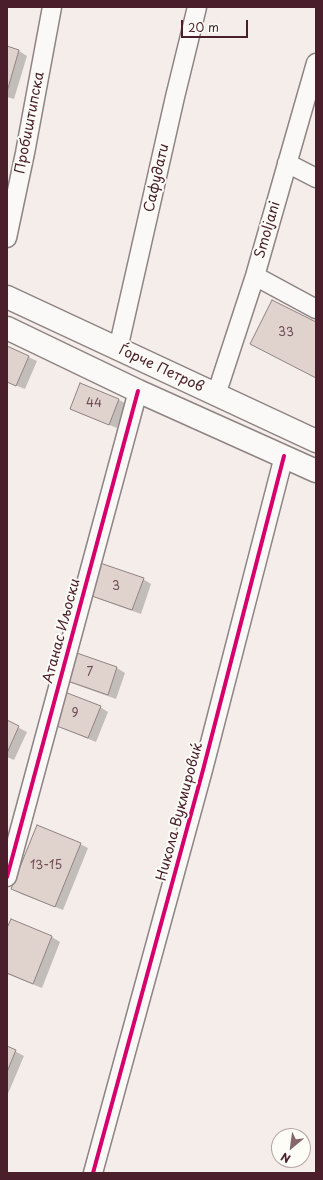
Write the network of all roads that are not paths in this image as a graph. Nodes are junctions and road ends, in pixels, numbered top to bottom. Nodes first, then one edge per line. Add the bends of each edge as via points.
1 (52, 7) edge
2 (197, 7) edge
3 (316, 64) edge
4 (287, 163) junction
5 (316, 178) edge
6 (7, 238) edge
7 (255, 276) junction
8 (7, 297) edge
9 (316, 309) edge
10 (7, 328) edge
11 (118, 349) junction
12 (138, 391) junction
13 (216, 395) junction
14 (316, 441) edge
15 (284, 456) junction
16 (316, 471) edge
17 (7, 877) edge
18 (93, 1173) edge

1 - 6 street, Пробиштипска
2 - 11 street, Сафудати
3 - 4 street, Smoljani
4 - 5 street
4 - 7 street, Smoljani
7 - 9 street
7 - 13 street, Smoljani
8 - 11 street, Ѓорче Петров
10 - 12 street, Ѓорче Петров
11 - 13 street, Ѓорче Петров
12 - 15 street, Ѓорче Петров
12 - 17 street, Aтанас Иљоски
13 - 14 street, Ѓорче Петров
15 - 16 street, Ѓорче Петров
15 - 18 street, Никола Вукмировиќ via 203,770

